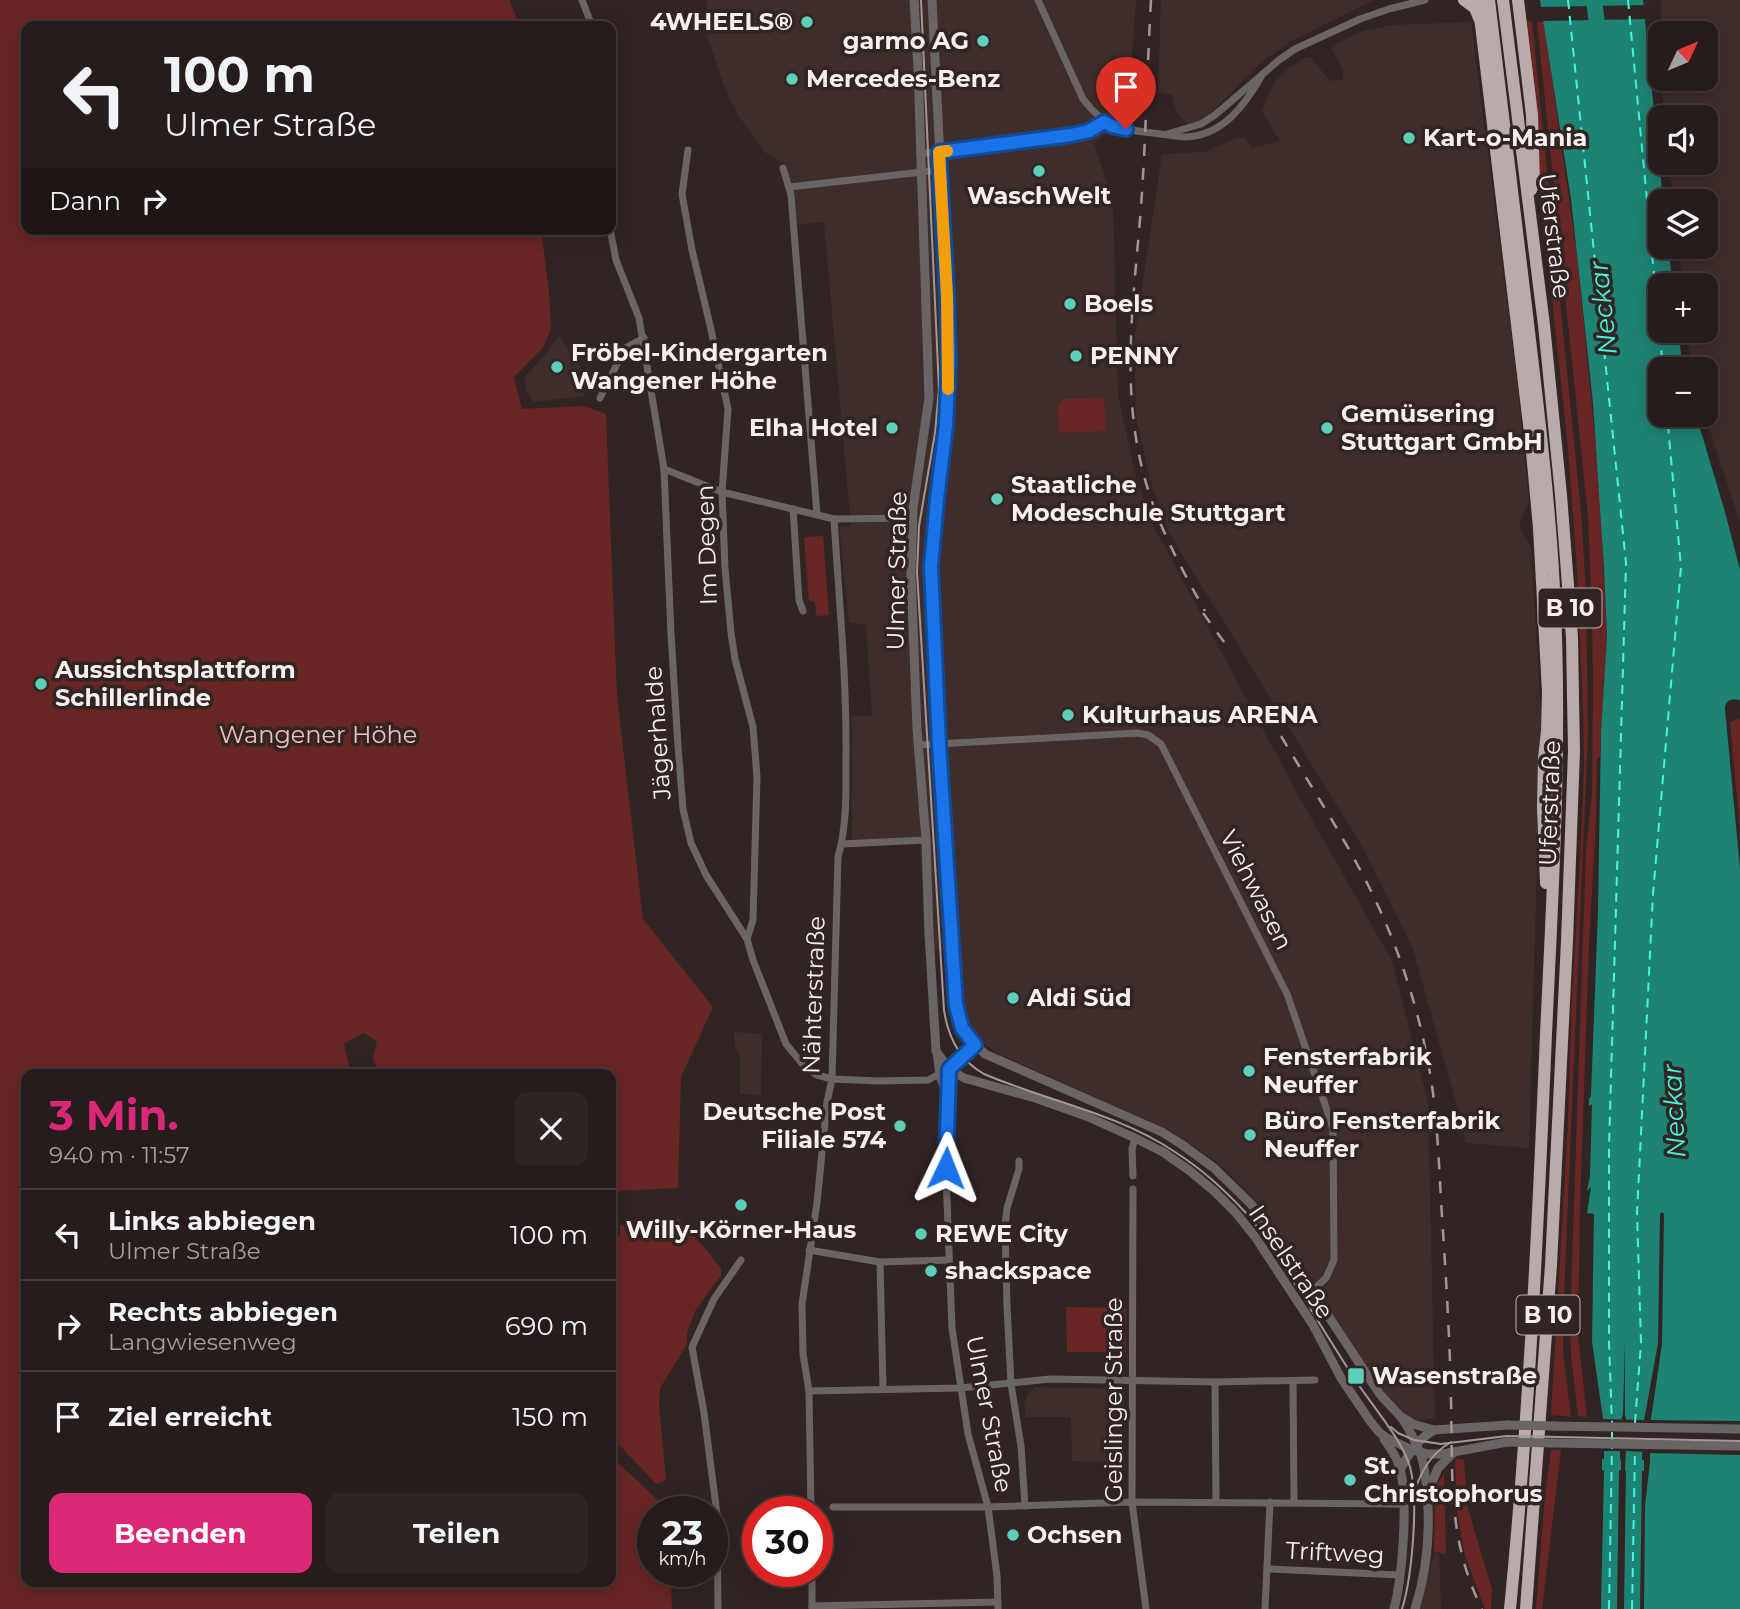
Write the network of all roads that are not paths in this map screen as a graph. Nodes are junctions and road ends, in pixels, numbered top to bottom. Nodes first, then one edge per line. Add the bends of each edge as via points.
1 (582, 0) edge
2 (914, 0) edge
3 (932, 0) edge
4 (1038, 0) edge
5 (1425, 0) edge
6 (1464, 0) edge
7 (1478, 0) edge
8 (1489, 0) edge
9 (1503, 0) edge
10 (1518, 0) edge
11 (590, 21) edge
12 (1481, 23) junction
13 (1262, 75) junction
14 (1104, 122) junction
15 (1166, 134) junction
16 (688, 150) dead end
17 (939, 152) junction
18 (920, 154) junction
19 (783, 169) dead end
20 (940, 170) junction
21 (921, 172) junction
22 (789, 187) junction
23 (1528, 197) junction
24 (611, 235) edge
25 (644, 338) junction
26 (600, 398) dead end
27 (664, 469) junction
28 (722, 492) junction
29 (793, 509) junction
30 (817, 514) junction
31 (912, 518) junction
32 (834, 519) junction
33 (803, 611) dead end
34 (939, 744) junction
35 (919, 745) junction
36 (926, 840) junction
37 (842, 844) junction
38 (1552, 900) junction
39 (747, 939) junction
40 (975, 1045) junction
41 (936, 1051) junction
42 (949, 1069) junction
43 (939, 1075) junction
44 (832, 1079) junction
45 (948, 1100) junction
46 (1135, 1138) junction
47 (1019, 1161) dead end
48 (1133, 1177) dead end
49 (1133, 1189) dead end
50 (809, 1250) junction
51 (741, 1260) dead end
52 (949, 1260) junction
53 (880, 1262) junction
54 (1312, 1291) junction
55 (1132, 1380) junction
56 (1315, 1380) dead end
57 (1293, 1381) junction
58 (1215, 1382) junction
59 (1012, 1384) junction
60 (883, 1388) junction
61 (960, 1388) junction
62 (809, 1391) junction
63 (1401, 1417) junction
64 (1740, 1429) edge
65 (1434, 1430) junction
66 (1379, 1432) junction
67 (1740, 1446) edge
68 (1416, 1449) junction
69 (1454, 1452) junction
70 (1400, 1470) junction
71 (1427, 1494) junction
72 (811, 1496) edge
73 (1132, 1502) junction
74 (1216, 1502) junction
75 (1270, 1502) junction
76 (1294, 1503) junction
77 (1403, 1504) junction
78 (1025, 1506) junction
79 (833, 1507) dead end
80 (988, 1507) junction
81 (1268, 1569) junction
82 (1400, 1575) junction
83 (812, 1587) edge
84 (883, 1606) edge
85 (949, 1606) edge
86 (998, 1606) edge
87 (812, 1607) edge
88 (718, 1609) edge
89 (1146, 1609) edge
90 (1265, 1609) edge
91 (1394, 1609) edge
92 (1415, 1609) edge
93 (1510, 1609) edge
94 (1526, 1609) edge

1 - 11 street
2 - 18 street, Ulmer Straße
3 - 17 street, Ulmer Straße
4 - 14 street via 1083,99
5 - 13 street via 1360,19 1314,40
6 - 12 highway via 1475,8
7 - 12 highway
8 - 38 highway, Uferstraße / B 10 via 1552,564 1557,757
9 - 23 highway, Uferstraße / B 10
10 - 23 highway via 1534,146 1534,183
12 - 38 highway via 1539,528 1548,701 1545,880
13 - 15 street via 1201,124
13 - 15 street via 1247,102 1224,124 1198,136
14 - 15 street
14 - 17 street via 1071,135
16 - 28 street, Im Degen via 682,194 728,409
17 - 18 street
17 - 20 street, Ulmer Straße
18 - 21 street, Ulmer Straße
19 - 22 street
20 - 21 street
20 - 34 street, Ulmer Straße via 949,358 931,567
21 - 22 street
21 - 31 street, Ulmer Straße via 929,398
22 - 30 street
23 - 94 highway, Uferstraße / B 10 via 1566,549 1574,751 1551,1265
24 - 25 street, Jägerhalde
25 - 26 street via 625,348
25 - 27 street, Jägerhalde
27 - 28 street
27 - 39 street, Jägerhalde via 682,809 706,875
28 - 29 street
28 - 39 street, Im Degen via 731,634 753,727 757,777 753,920
29 - 30 street
29 - 33 street
30 - 32 street
31 - 32 street
31 - 35 street, Ulmer Straße
32 - 37 street, Nähterstraße via 847,720
34 - 35 street, Viehwasen
34 - 40 street, Ulmer Straße via 956,1005 962,1028
34 - 54 street, Viehwasen via 1137,733 1161,744 1287,994 1333,1129 1334,1260 1326,1278
35 - 36 street, Ulmer Straße
36 - 37 street
36 - 41 street, Ulmer Straße
37 - 44 street, Nähterstraße
38 - 93 highway, Uferstraße / B 10 via 1530,1356
39 - 44 street, Jägerhalde via 786,1044 805,1067
40 - 42 street
40 - 54 street, Inselstraße via 990,1056 1162,1132 1199,1157 1251,1204
41 - 42 street
41 - 43 street, Ulmer Straße
42 - 43 street
42 - 45 street, Ulmer Straße
42 - 46 street, Inselstraße via 964,1078 1086,1116
43 - 44 street via 925,1080
43 - 45 street, Ulmer Straße
44 - 50 street, Nähterstraße
45 - 52 street, Ulmer Straße
46 - 48 street
46 - 66 street, Inselstraße via 1190,1171 1243,1221
47 - 59 street via 1004,1224
49 - 55 street, Geislinger Straße
50 - 53 street
50 - 62 street, Nähterstraße via 801,1319
51 - 88 street via 714,1299 692,1347 717,1514
52 - 53 street
52 - 61 street, Ulmer Straße
53 - 60 street
54 - 63 street, Inselstraße via 1379,1394
55 - 58 street
55 - 59 street via 1050,1379
55 - 73 street, Geislinger Straße
56 - 57 street
57 - 58 street
57 - 76 street
58 - 74 street
59 - 61 street
59 - 78 street
60 - 61 street
60 - 62 street
61 - 80 street, Ulmer Straße
62 - 72 street, Nähterstraße
63 - 65 street
63 - 68 street
64 - 65 street, bridge via 1508,1425
65 - 68 street
66 - 68 street, Inselstraße
66 - 70 street
67 - 69 street, Inselstraße, bridge via 1507,1442
68 - 69 street, Inselstraße
68 - 70 street
68 - 71 street
69 - 71 street via 1436,1472
70 - 77 street
71 - 92 street via 1426,1557
73 - 74 street
73 - 78 street
73 - 89 street, Geislinger Straße
74 - 75 street
75 - 76 street
75 - 81 street
76 - 77 street
77 - 82 street
78 - 80 street
79 - 80 street
80 - 86 street, Ulmer Straße
81 - 82 street, Triftweg
81 - 90 street
82 - 91 street
83 - 87 street
84 - 85 street
84 - 87 street
85 - 86 street

